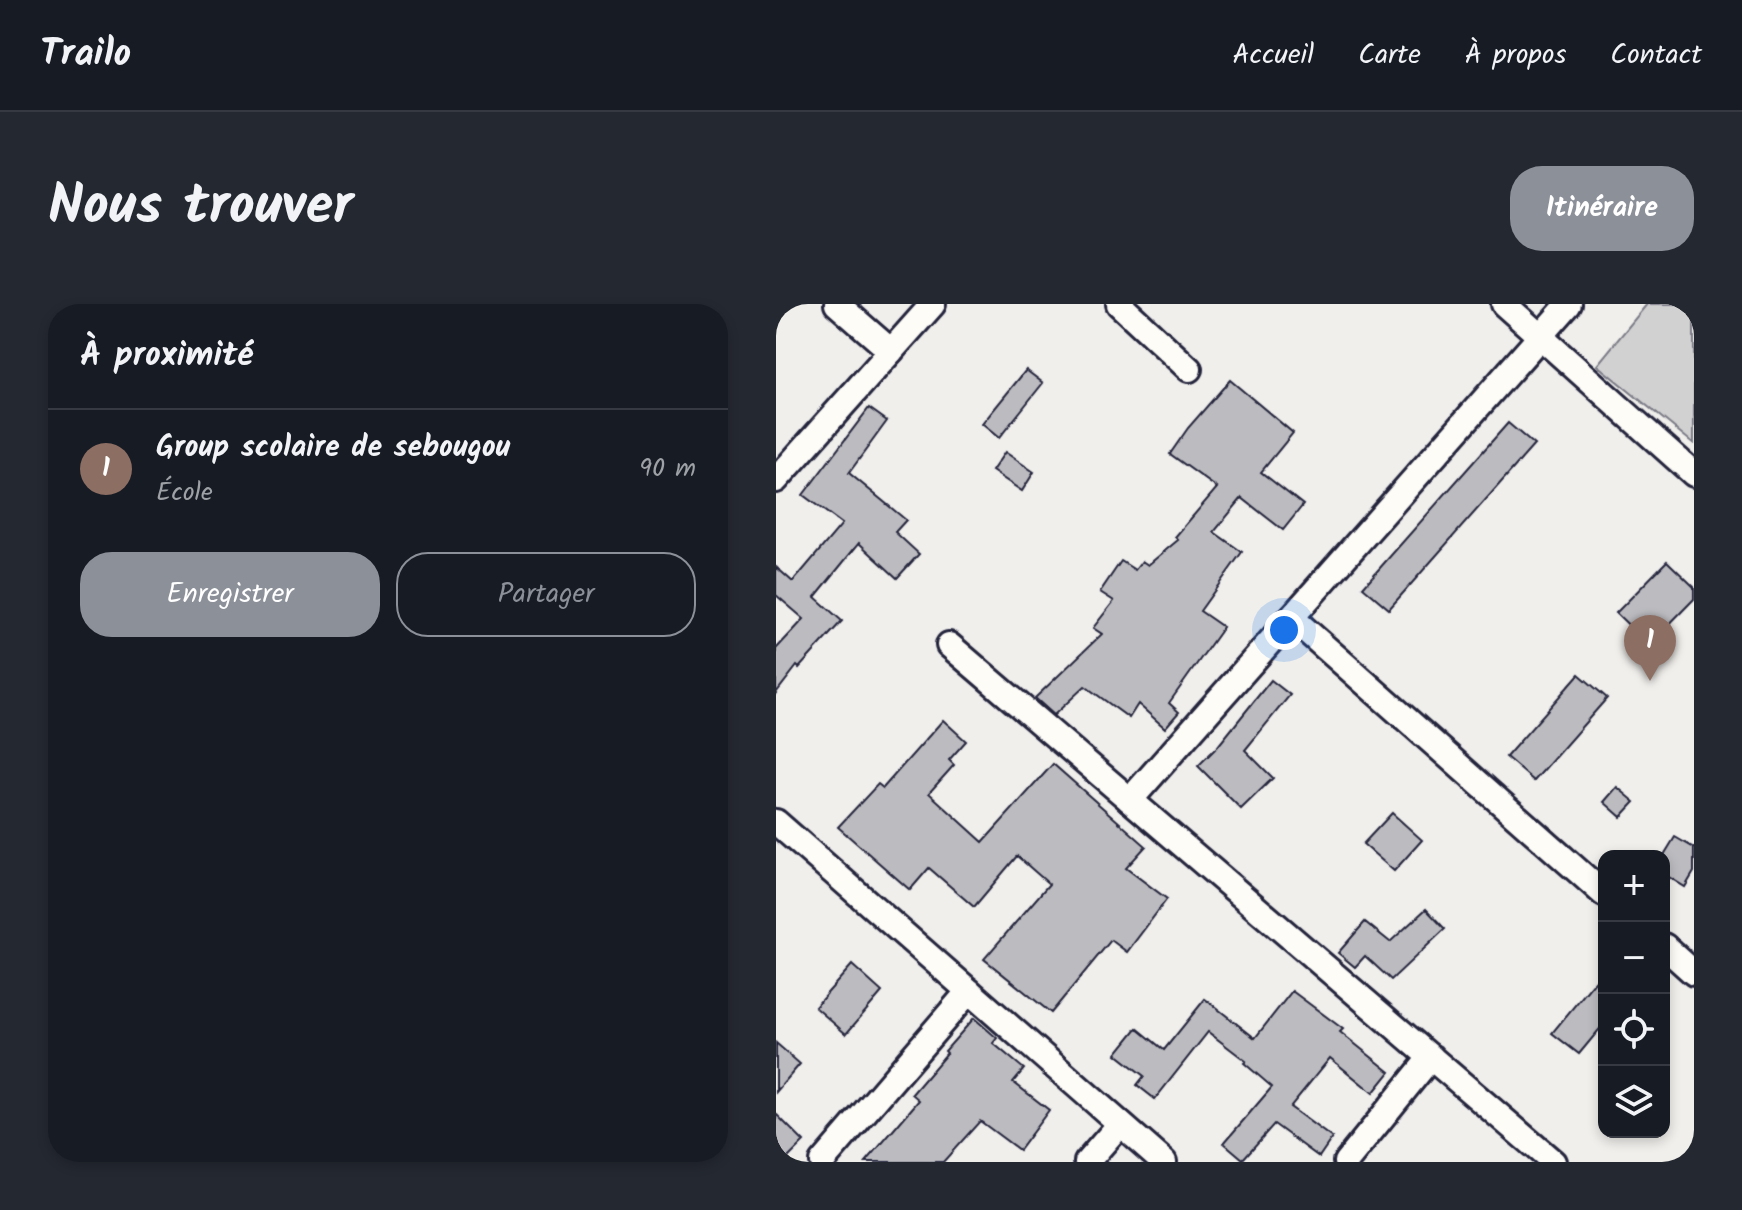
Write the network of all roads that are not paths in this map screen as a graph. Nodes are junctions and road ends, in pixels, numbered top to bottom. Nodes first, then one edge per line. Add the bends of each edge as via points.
1 (837, 304) edge
2 (933, 304) edge
3 (1119, 304) edge
4 (1504, 304) edge
5 (1569, 304) edge
6 (1541, 337) junction
7 (891, 351) junction
8 (1189, 369) dead end
9 (1694, 474) edge
10 (776, 480) edge
11 (1292, 618) junction
12 (949, 645) dead end
13 (1130, 800) junction
14 (776, 822) edge
15 (1598, 889) edge
16 (1670, 951) edge
17 (1694, 973) edge
18 (969, 991) junction
19 (1431, 1057) junction
20 (1120, 1124) junction
21 (822, 1162) edge
22 (1087, 1162) edge
23 (1164, 1162) edge
24 (1346, 1162) edge
25 (1553, 1162) edge

1 - 7 street
2 - 7 street
3 - 8 street
4 - 6 street
5 - 6 street
6 - 9 street
6 - 11 street
7 - 10 street
11 - 13 street
11 - 15 street
12 - 13 street
13 - 19 street
14 - 18 street
16 - 17 street
18 - 20 street
18 - 21 street
19 - 24 street
19 - 25 street
20 - 22 street
20 - 23 street

